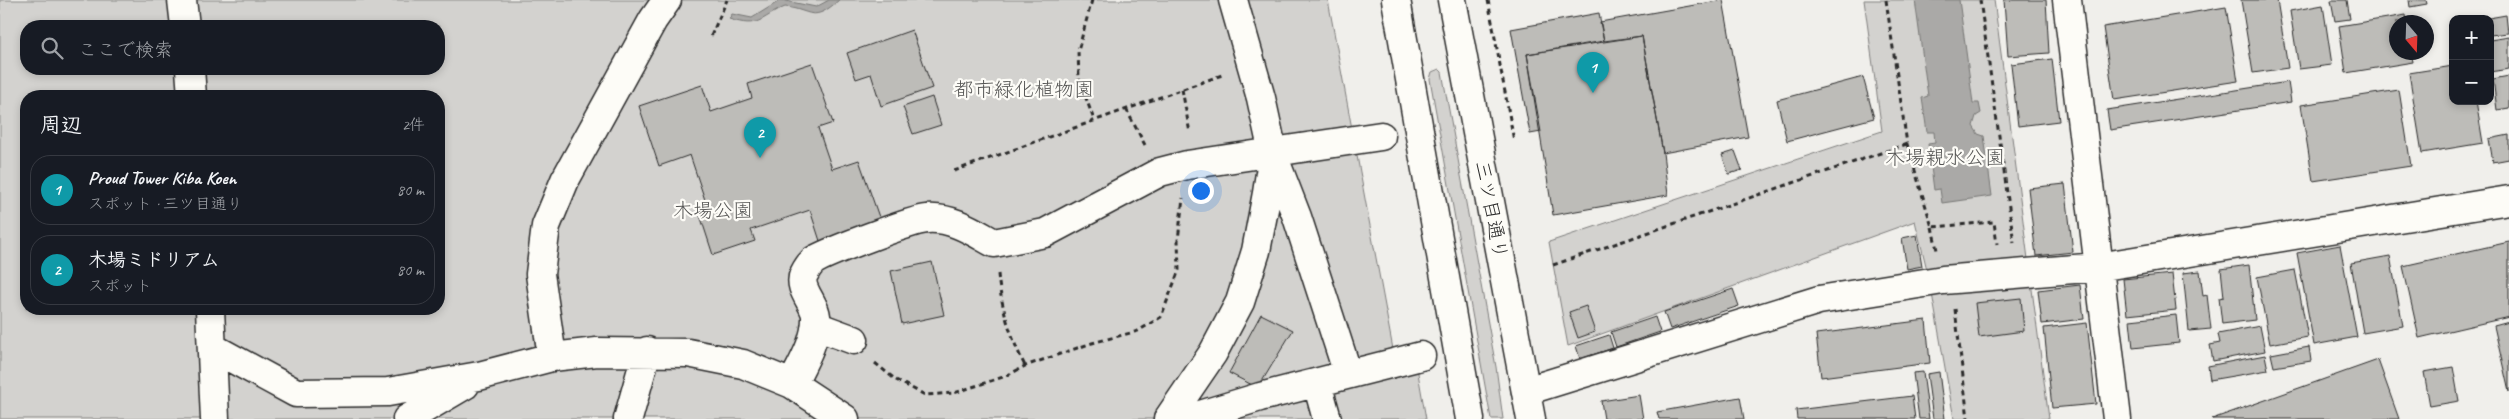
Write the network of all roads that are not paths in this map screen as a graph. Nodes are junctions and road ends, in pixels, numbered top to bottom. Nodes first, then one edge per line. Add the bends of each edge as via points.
1 (182, 0) edge
2 (667, 0) edge
3 (1233, 0) edge
4 (1396, 0) edge
5 (1452, 0) edge
6 (2069, 0) edge
7 (184, 20) edge
8 (190, 75) edge
9 (192, 90) edge
10 (1381, 136) dead end
11 (1272, 153) junction
12 (2509, 200) edge
13 (2098, 267) junction
14 (211, 315) edge
15 (816, 326) junction
16 (854, 340) road end
17 (214, 348) junction
18 (647, 351) junction
19 (1421, 356) dead end
20 (552, 357) junction
21 (1348, 374) junction
22 (479, 376) junction
23 (1317, 383) junction
24 (792, 384) junction
25 (1526, 391) junction
26 (215, 419) edge
27 (407, 419) edge
28 (628, 419) edge
29 (845, 419) edge
30 (1168, 419) edge
31 (1187, 419) edge
32 (1327, 419) edge
33 (1470, 419) edge
34 (1531, 419) edge
35 (2117, 419) edge

1 - 7 street
2 - 20 street via 564,180 546,226 540,274
3 - 11 street
4 - 33 street
5 - 25 street, 三ツ目通り
6 - 13 street
8 - 9 street
10 - 11 street
11 - 15 street via 1192,164 1160,172 1045,233 994,243 957,223 927,219 855,244 812,262 803,276 805,292 816,314
11 - 21 street via 1297,217
11 - 30 street via 1256,251 1240,302 1213,353
12 - 13 street
13 - 25 street via 1952,279 1819,300
13 - 35 street
14 - 17 street
15 - 16 street
15 - 24 street
17 - 22 street via 296,393 388,392
17 - 26 street
18 - 20 street
18 - 24 street via 688,353 743,364
18 - 28 street
19 - 21 street
20 - 22 street
21 - 23 street
22 - 27 street
23 - 31 street
23 - 32 street
24 - 29 street
25 - 34 street, 三ツ目通り

